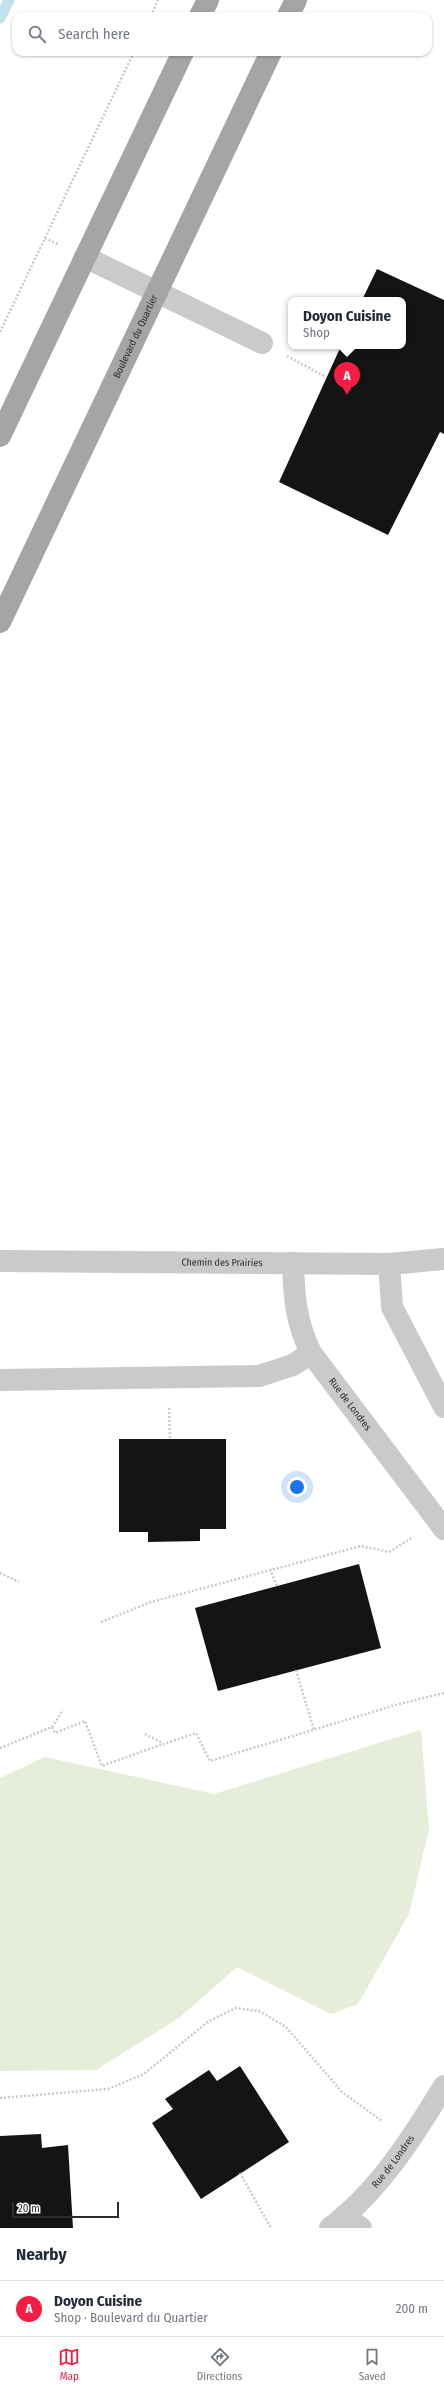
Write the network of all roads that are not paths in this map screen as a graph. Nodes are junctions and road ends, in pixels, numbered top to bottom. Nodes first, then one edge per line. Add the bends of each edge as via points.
1 (208, 0) edge
2 (296, 0) edge
3 (202, 12) edge
4 (290, 12) edge
5 (181, 56) edge
6 (269, 56) edge
7 (85, 257) junction
8 (158, 293) junction
9 (262, 343) road end
10 (0, 436) edge
11 (0, 622) edge
12 (444, 1259) edge
13 (0, 1261) edge
14 (293, 1263) junction
15 (389, 1264) junction
16 (311, 1353) junction
17 (0, 1380) edge
18 (444, 1407) edge
19 (444, 1529) edge
20 (444, 2086) edge
21 (345, 2224) edge

1 - 3 main road
2 - 4 main road
5 - 7 main road
6 - 8 main road, Boulevard du Quartier
7 - 8 street
7 - 10 main road
8 - 9 street
8 - 11 main road, Boulevard du Quartier
12 - 15 street, Chemin des Prairies
13 - 14 street, Chemin des Prairies
14 - 15 street, Chemin des Prairies
14 - 16 street, Rue de Londres via 299,1325
15 - 18 street via 392,1307
16 - 17 street via 293,1365 259,1376
16 - 19 street, Rue de Londres
20 - 21 street, Rue de Londres via 413,2135

